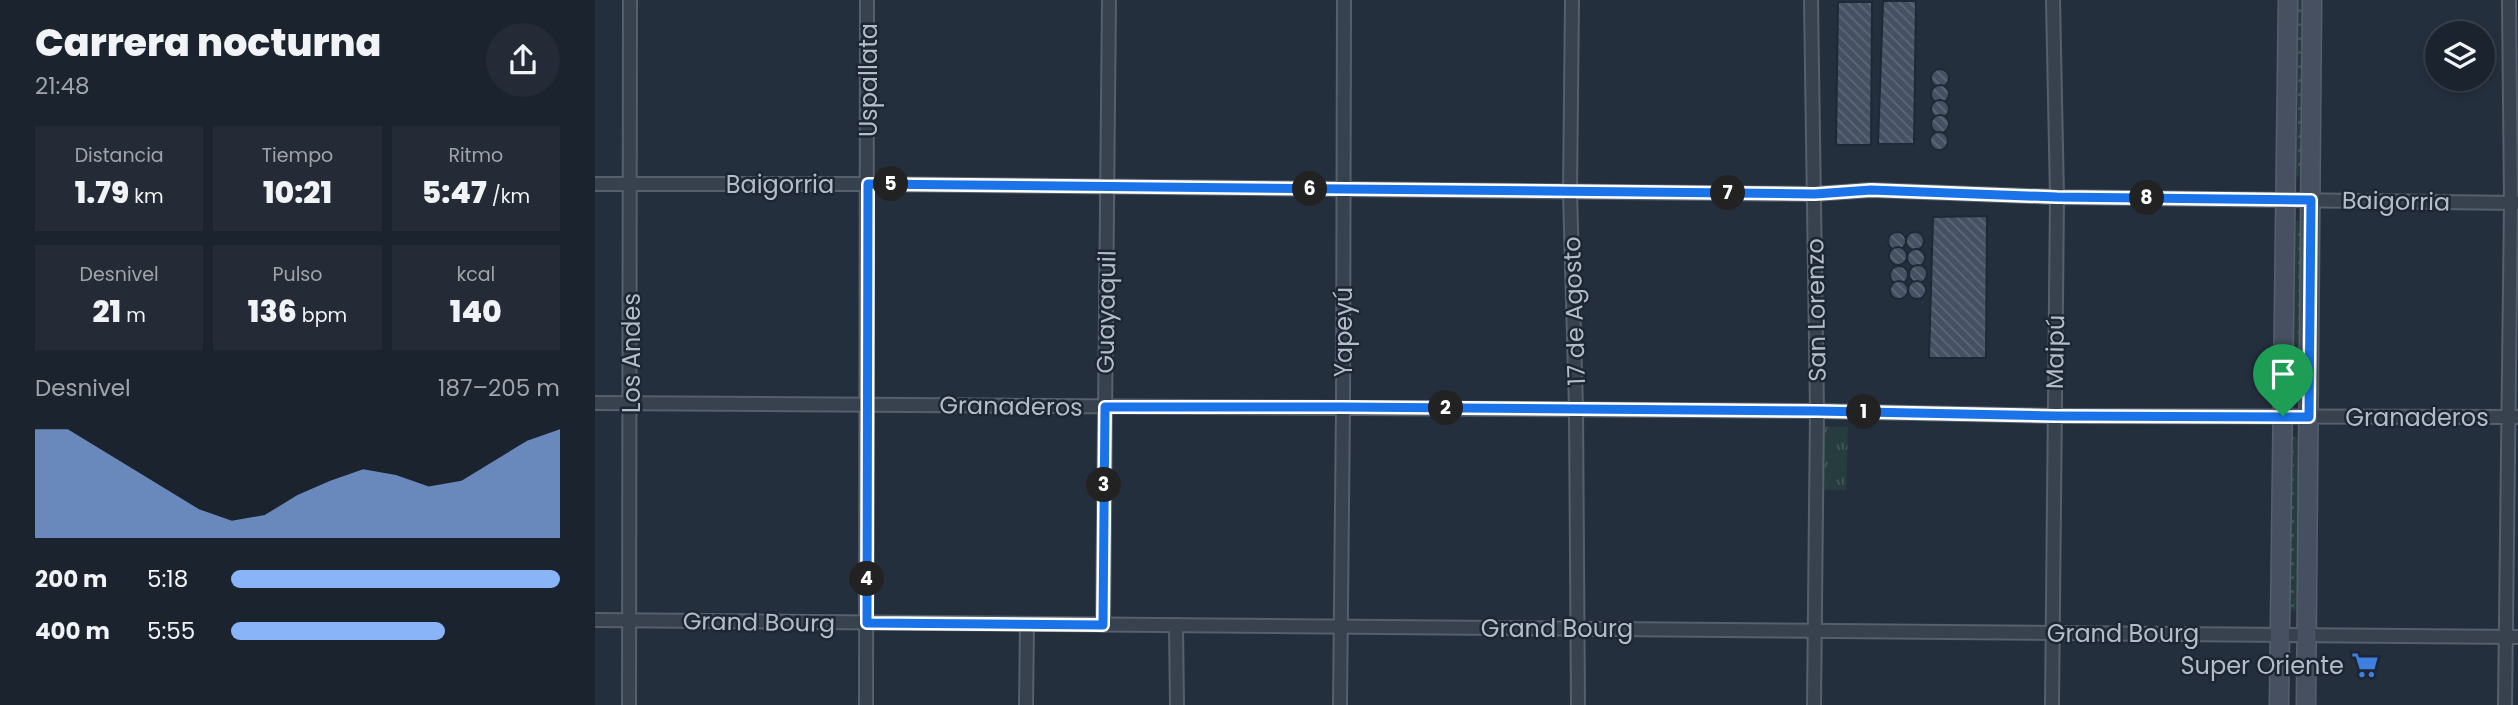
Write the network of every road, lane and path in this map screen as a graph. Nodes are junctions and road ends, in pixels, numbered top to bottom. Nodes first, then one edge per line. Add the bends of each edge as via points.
1 (630, 0) edge
2 (867, 0) edge
3 (1109, 0) edge
4 (1344, 0) edge
5 (1572, 0) edge
6 (1811, 0) edge
7 (2053, 0) edge
8 (2288, 0) edge
9 (2312, 0) edge
10 (2509, 0) edge
11 (595, 184) edge
12 (631, 184) junction
13 (868, 184) junction
14 (1108, 187) junction
15 (1343, 190) junction
16 (1570, 192) junction
17 (1815, 194) junction
18 (2057, 197) junction
19 (2286, 199) junction
20 (2311, 200) junction
21 (2514, 203) edge
22 (595, 403) edge
23 (631, 403) junction
24 (866, 404) junction
25 (1105, 407) junction
26 (1343, 407) junction
27 (1576, 409) junction
28 (1817, 411) junction
29 (2055, 416) junction
30 (2283, 416) junction
31 (2309, 417) junction
32 (2513, 417) edge
33 (595, 620) edge
34 (629, 621) junction
35 (867, 623) junction
36 (1027, 624) junction
37 (1103, 625) junction
38 (1176, 625) junction
39 (1340, 627) junction
40 (1579, 629) junction
41 (1815, 631) junction
42 (2052, 633) junction
43 (2280, 634) junction
44 (2307, 635) junction
45 (2512, 637) edge
46 (629, 705) edge
47 (866, 705) edge
48 (1026, 705) edge
49 (1177, 705) edge
50 (1340, 705) edge
51 (1578, 705) edge
52 (1814, 705) edge
53 (2052, 705) edge
54 (2279, 705) edge
55 (2306, 705) edge
56 (2505, 705) edge

1 - 12 street, Los Andes
2 - 13 street, Uspallata
3 - 14 street, Guayaquil
4 - 15 street, Yapeyú
5 - 16 street, 17 de Agosto
6 - 17 street, San Lorenzo
7 - 18 street, Maipú
8 - 19 main road
9 - 20 main road
10 - 21 street
11 - 12 street, Baigorria
12 - 13 street, Baigorria
12 - 23 street, Los Andes
13 - 14 street, Baigorria
13 - 24 street, Uspallata
14 - 15 street, Baigorria
14 - 25 street, Guayaquil
15 - 16 street, Baigorria
15 - 26 street, Yapeyú
16 - 17 street, Baigorria
16 - 27 street, 17 de Agosto
17 - 18 street, Baigorria via 1871,190
17 - 28 street, San Lorenzo
18 - 19 street, Baigorria
18 - 29 street, Maipú
19 - 20 street, Baigorria
19 - 30 main road
20 - 21 street, Baigorria
20 - 31 main road
21 - 32 street
22 - 23 street, Granaderos
23 - 24 street, Granaderos
23 - 34 street, Los Andes
24 - 25 street, Granaderos
24 - 35 street, Uspallata
25 - 26 street, Granaderos
25 - 37 street, Guayaquil
26 - 27 street, Granaderos
26 - 39 street, Yapeyú
27 - 28 street, Granaderos
27 - 40 street, 17 de Agosto
28 - 29 street, Granaderos
28 - 41 street, San Lorenzo
29 - 30 street, Granaderos
29 - 42 street, Maipú
30 - 31 street, Granaderos
30 - 43 main road
31 - 32 street, Granaderos
31 - 44 main road
32 - 45 street
33 - 34 street, Grand Bourg
34 - 35 street, Grand Bourg
34 - 46 street, Los Andes
35 - 36 street, Grand Bourg
35 - 47 street, Uspallata
36 - 37 street, Grand Bourg
36 - 48 street
37 - 38 street, Grand Bourg
38 - 39 street, Grand Bourg
38 - 49 street
39 - 40 street, Grand Bourg
39 - 50 street, Yapeyú
40 - 41 street, Grand Bourg
40 - 51 street, 17 de Agosto
41 - 42 street, Grand Bourg
41 - 52 street, San Lorenzo
42 - 43 street, Grand Bourg
42 - 53 street, Maipú
43 - 44 street, Grand Bourg
43 - 54 main road
44 - 45 street, Grand Bourg
44 - 55 main road
45 - 56 street

